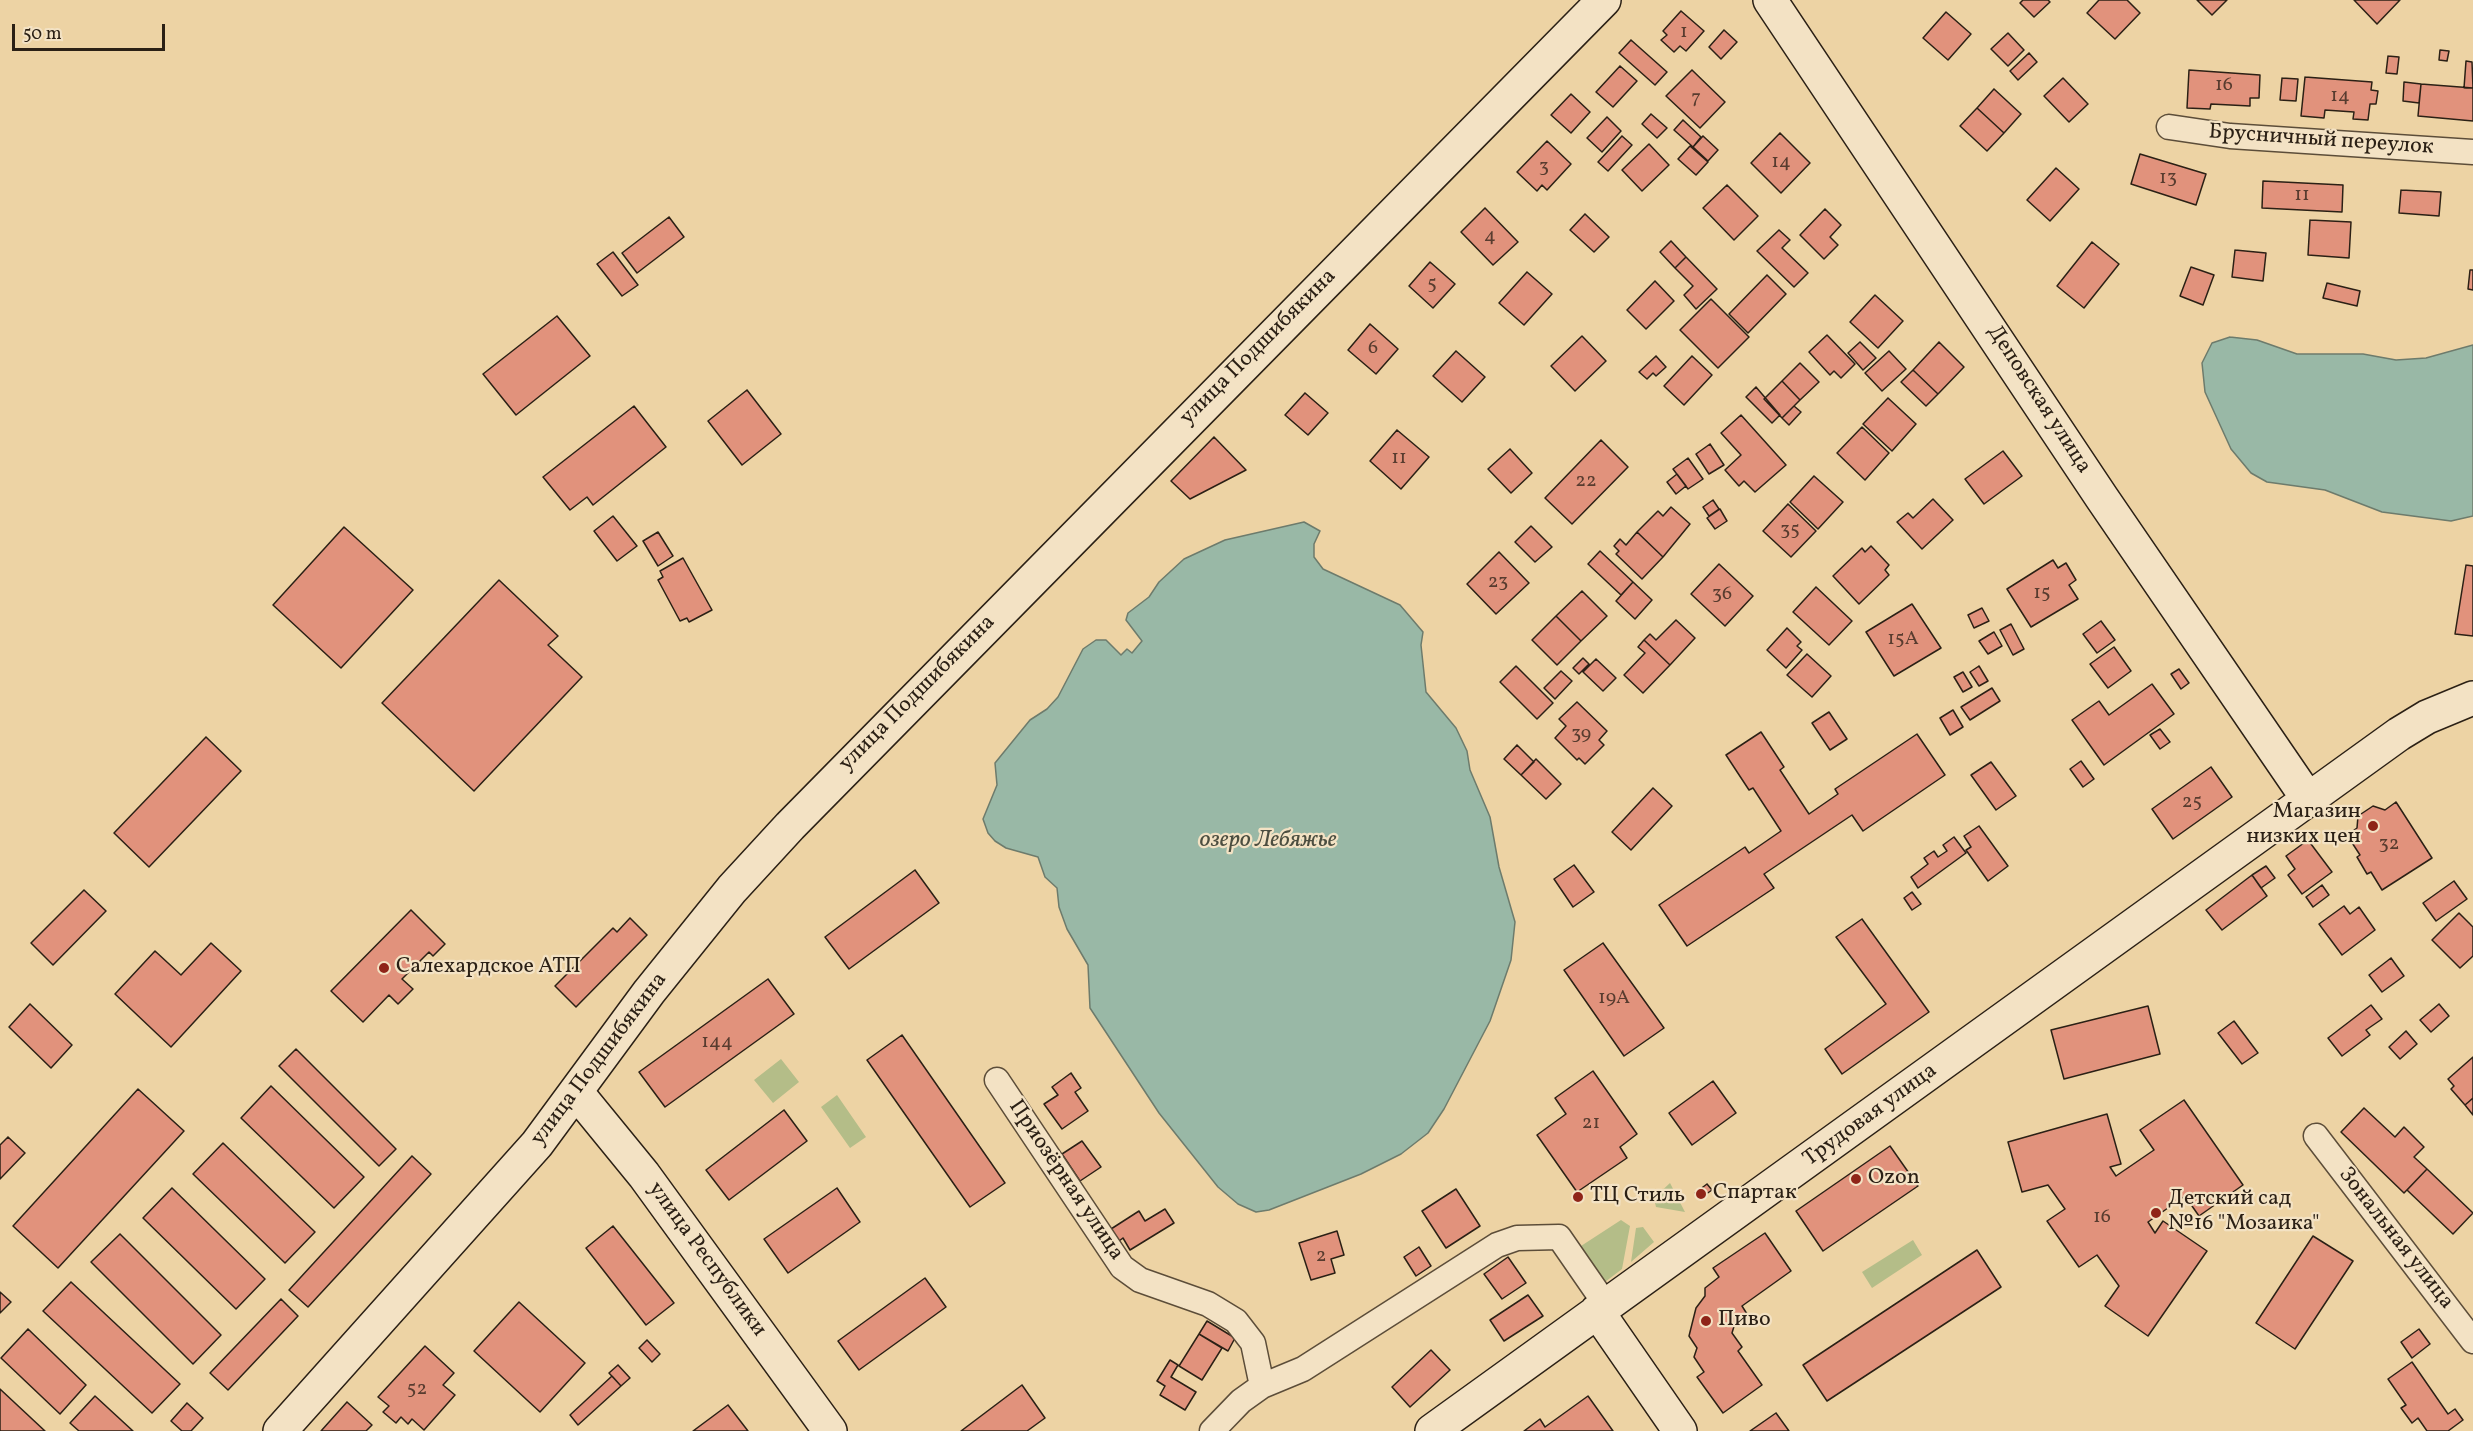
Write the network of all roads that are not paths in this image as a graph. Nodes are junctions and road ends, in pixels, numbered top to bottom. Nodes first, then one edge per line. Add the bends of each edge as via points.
1 (1604, 0) edge
2 (1770, 0) edge
3 (2169, 127) dead end
4 (2473, 152) edge
5 (2471, 703) edge
6 (2308, 799) junction
7 (997, 1080) dead end
8 (577, 1093) junction
9 (2316, 1136) dead end
10 (1601, 1308) junction
11 (2473, 1341) edge
12 (1262, 1386) junction
13 (280, 1431) edge
14 (830, 1431) edge
15 (1212, 1431) edge
16 (1432, 1431) edge
17 (1680, 1431) edge

1 - 8 main road, улица Подшибякина via 790,826 732,889 649,992
2 - 6 main road, Деповская улица
3 - 4 street, Брусничный переулок via 2230,136
5 - 6 main road, Трудовая улица via 2415,724
6 - 10 main road, Трудовая улица
7 - 12 street, Приозёрная улица via 1122,1268 1140,1280 1208,1304 1236,1321 1253,1343
8 - 13 main road, улица Подшибякина via 511,1175
8 - 14 main road, улица Республики via 644,1175
9 - 11 street, Зональная улица
10 - 12 street via 1559,1237 1517,1238 1497,1245 1303,1369
10 - 16 main road, Трудовая улица
10 - 17 main road
12 - 15 street

